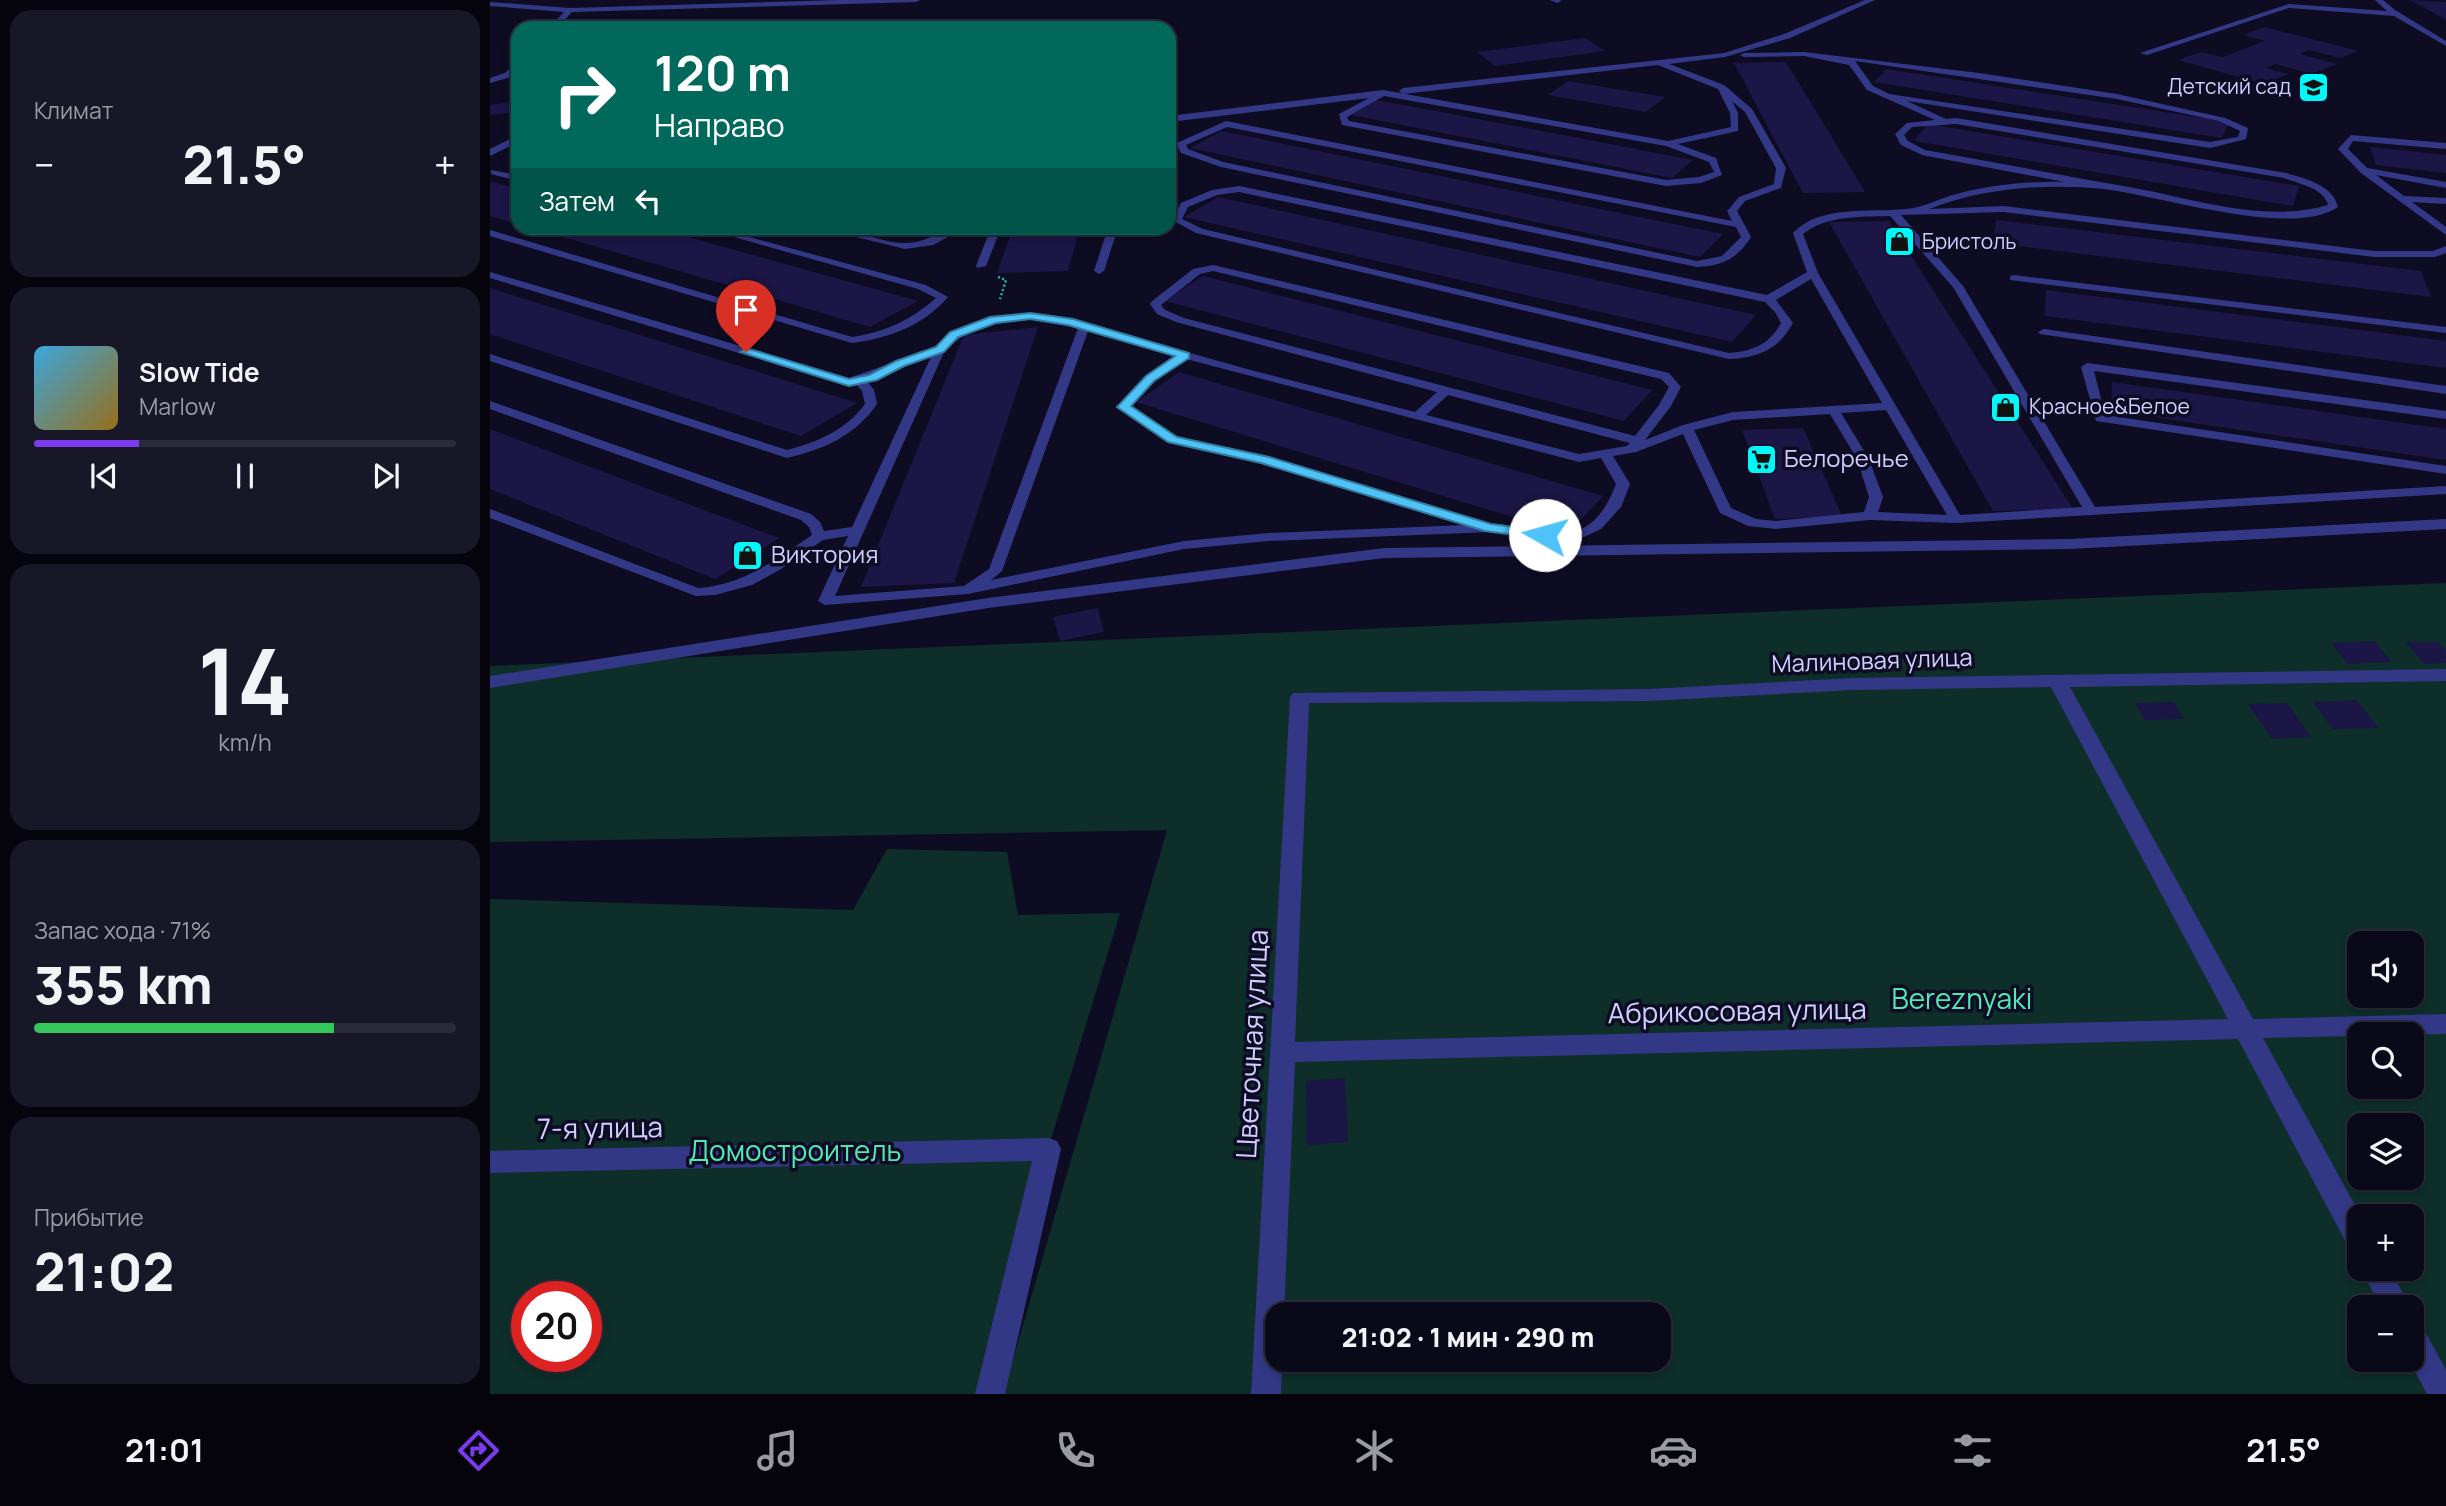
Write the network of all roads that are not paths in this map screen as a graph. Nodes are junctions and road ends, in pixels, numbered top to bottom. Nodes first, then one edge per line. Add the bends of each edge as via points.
1 (916, 0) edge
2 (1871, 0) edge
3 (2321, 0) edge
4 (2379, 0) edge
5 (2347, 3) dead end
6 (490, 4) edge
7 (570, 10) junction
8 (2396, 14) junction
9 (560, 21) edge
10 (2446, 44) edge
11 (2144, 53) dead end
12 (1725, 55) junction
13 (1829, 56) junction
14 (1660, 63) junction
15 (511, 72) edge
16 (490, 81) edge
17 (1721, 87) junction
18 (1383, 93) junction
19 (1889, 96) junction
20 (1190, 117) junction
21 (1176, 118) edge
22 (1944, 122) junction
23 (1176, 124) edge
24 (511, 142) edge
25 (1181, 144) junction
26 (1668, 144) junction
27 (1176, 145) edge
28 (2446, 146) edge
29 (511, 152) edge
30 (490, 153) edge
31 (2364, 170) junction
32 (494, 172) dead end
33 (511, 176) edge
34 (2446, 185) edge
35 (2103, 186) junction
36 (2401, 199) junction
37 (2446, 201) edge
38 (1908, 213) junction
39 (1894, 214) junction
40 (1739, 225) junction
41 (2446, 232) edge
42 (490, 233) edge
43 (732, 235) edge
44 (856, 235) edge
45 (946, 235) edge
46 (993, 235) edge
47 (1111, 235) edge
48 (2446, 250) edge
49 (981, 266) dead end
50 (1099, 271) dead end
51 (1813, 273) junction
52 (490, 275) edge
53 (2014, 278) dead end
54 (1769, 299) junction
55 (1084, 326) junction
56 (2446, 330) edge
57 (2044, 332) dead end
58 (940, 349) junction
59 (1185, 355) junction
60 (490, 357) edge
61 (859, 380) junction
62 (2446, 390) edge
63 (1445, 391) junction
64 (490, 405) edge
65 (1891, 406) junction
66 (1833, 409) junction
67 (2446, 415) edge
68 (1417, 417) junction
69 (1687, 428) junction
70 (1635, 445) junction
71 (1605, 454) junction
72 (2446, 470) edge
73 (2446, 490) edge
74 (2091, 511) junction
75 (490, 513) edge
76 (1870, 516) junction
77 (1956, 519) junction
78 (2446, 524) edge
79 (1490, 528) junction
80 (858, 530) junction
81 (819, 536) junction
82 (968, 590) junction
83 (2446, 676) edge
84 (490, 682) edge
85 (2058, 682) junction
86 (1300, 696) joint
87 (2446, 1024) edge
88 (2244, 1027) junction
89 (1281, 1052) junction
90 (490, 1162) edge
91 (2347, 1217) edge
92 (2424, 1358) edge
93 (990, 1394) edge
94 (1266, 1394) edge
95 (2443, 1394) edge

1 - 7 lane
2 - 12 lane via 1787,36
3 - 5 lane
4 - 8 lane
6 - 7 lane
7 - 9 lane
8 - 10 lane
8 - 11 lane via 2289,6
12 - 13 lane
12 - 14 lane
13 - 19 lane via 1852,62 1870,88
13 - 19 lane via 2146,102 2208,114 2245,130 2242,139 2210,145
14 - 17 lane
14 - 18 lane
15 - 16 lane
17 - 26 lane via 1734,113 1735,129
17 - 40 lane via 1749,111 1781,167 1777,186 1742,199 1732,211
18 - 20 lane
18 - 26 lane
18 - 26 lane via 1342,116 1345,123 1666,183 1701,180 1719,173 1713,160
19 - 22 lane
20 - 21 lane
20 - 23 lane
22 - 35 lane via 1910,125 1899,134 1904,143 1922,152
22 - 35 lane via 2286,176 2319,188 2331,198 2333,207 2308,214 2259,212
24 - 30 lane
25 - 27 lane
25 - 40 lane via 1226,124
25 - 40 lane via 1184,151 1221,163 1697,264 1720,263 1736,254 1746,237
28 - 31 lane via 2351,138 2343,149
29 - 30 lane
31 - 34 lane
31 - 36 lane
32 - 33 lane
35 - 38 lane via 2007,186 1944,198
36 - 37 lane
36 - 41 lane
38 - 39 lane
38 - 48 lane via 2004,209 2374,254
39 - 51 lane via 1852,214 1811,223 1798,233
39 - 74 lane via 1958,286
42 - 43 lane via 852,340 883,337 920,319 943,297 922,287
44 - 45 lane via 905,246
46 - 49 lane
47 - 50 lane
51 - 54 lane
51 - 65 lane
52 - 61 lane via 849,382
53 - 56 lane
54 - 54 lane via 1239,189 1215,192 1184,205 1177,220 1200,231 1729,356 1753,355 1779,341 1787,324
55 - 58 lane via 1030,316 994,319 954,335
55 - 59 lane
55 - 82 lane via 995,570
57 - 62 lane
58 - 61 lane
58 - 80 lane
59 - 68 lane
59 - 79 lane via 1150,379 1123,407 1173,440 1265,460
60 - 61 lane via 787,454 811,448 861,421 872,404
63 - 68 lane
63 - 70 lane
63 - 70 lane via 1180,320 1161,312 1155,304 1197,271 1213,268 1665,376 1675,387
64 - 81 lane via 806,517 816,525
65 - 66 lane
65 - 77 lane
66 - 69 lane via 1733,416
66 - 76 lane via 1863,459 1872,485 1876,498
67 - 72 lane via 2087,367 2100,418
68 - 71 lane via 1579,458
69 - 70 lane
69 - 76 lane via 1725,510 1753,523 1776,525
70 - 71 lane
71 - 79 lane via 1623,484 1614,507 1596,526 1573,538
73 - 74 lane
74 - 77 lane
75 - 81 lane via 696,592 749,584
76 - 77 lane
78 - 84 street via 2069,544 1384,553 988,603
79 - 82 lane via 1184,545
80 - 81 lane
80 - 82 lane via 825,601
83 - 85 street, Малиновая улица
85 - 86 street, Малиновая улица via 1853,684 1649,695
85 - 88 street
86 - 89 street, Цветочная улица
87 - 88 street, Абрикосовая улица
88 - 89 street, Абрикосовая улица
88 - 91 street
89 - 94 street, Цветочная улица
90 - 93 street, 7-я улица via 1048,1149
92 - 95 street

